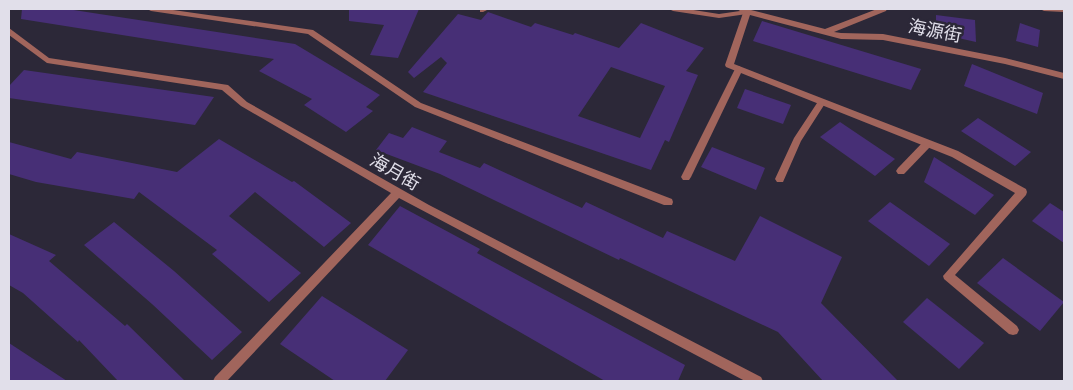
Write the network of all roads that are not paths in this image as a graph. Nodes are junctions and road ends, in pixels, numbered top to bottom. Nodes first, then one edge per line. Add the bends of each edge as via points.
1 (151, 9) edge
2 (673, 9) edge
3 (883, 9) edge
4 (1044, 9) edge
5 (1064, 10) edge
6 (744, 11) edge
7 (9, 31) edge
8 (826, 32) junction
9 (739, 69) junction
10 (1064, 76) edge
11 (822, 102) junction
12 (927, 144) junction
13 (901, 171) dead end
14 (686, 177) dead end
15 (780, 180) dead end
16 (398, 192) junction
17 (668, 202) dead end
18 (1013, 330) dead end
19 (219, 381) edge
20 (757, 381) edge

1 - 17 street via 310,32 418,105
2 - 6 street via 718,16
3 - 8 street
4 - 5 street
6 - 8 street, 海源街
6 - 9 street via 729,65
7 - 16 street, 海月街 via 47,60 225,87 244,104
8 - 10 street, 海源街 via 841,36 883,37
9 - 11 street
9 - 14 street
11 - 12 street
11 - 15 street via 797,140
12 - 13 street
12 - 18 street via 955,154 1022,192 948,276
16 - 19 street
16 - 20 street, 海月街

